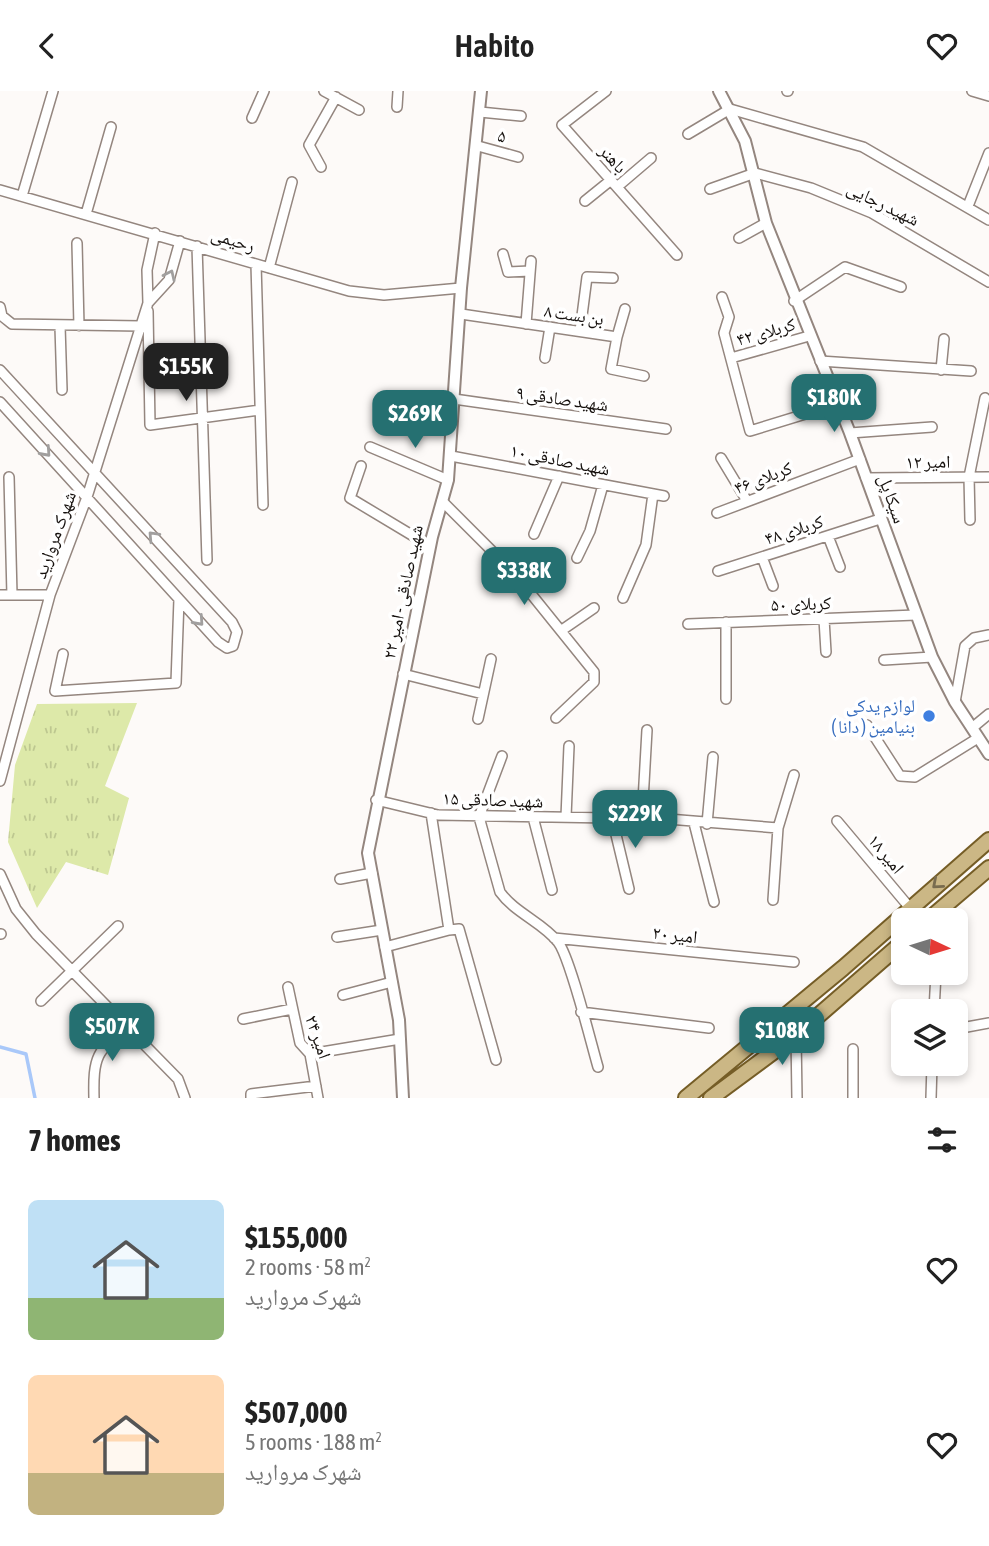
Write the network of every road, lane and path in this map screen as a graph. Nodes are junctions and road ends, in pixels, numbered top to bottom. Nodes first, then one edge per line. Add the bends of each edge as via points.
1 (53, 91) edge
2 (264, 91) edge
3 (324, 91) edge
4 (398, 91) edge
5 (481, 91) edge
6 (719, 91) edge
7 (972, 91) edge
8 (604, 92) edge
9 (989, 96) edge
10 (336, 97) junction
11 (397, 107) dead end
12 (730, 109) junction
13 (359, 110) dead end
14 (480, 112) junction
15 (521, 115) dead end
16 (252, 118) dead end
17 (111, 127) dead end
18 (688, 134) dead end
19 (478, 146) junction
20 (989, 153) edge
21 (518, 157) dead end
22 (651, 158) dead end
23 (321, 167) dead end
24 (755, 173) junction
25 (292, 181) dead end
26 (614, 183) junction
27 (710, 188) dead end
28 (0, 190) edge
29 (22, 196) junction
30 (585, 201) dead end
31 (968, 206) junction
32 (86, 214) junction
33 (989, 220) edge
34 (766, 223) junction
35 (155, 233) junction
36 (739, 238) dead end
37 (180, 241) junction
38 (77, 243) dead end
39 (197, 246) junction
40 (503, 254) dead end
41 (677, 255) dead end
42 (256, 264) junction
43 (269, 268) junction
44 (613, 278) dead end
45 (989, 282) edge
46 (901, 287) dead end
47 (461, 288) junction
48 (722, 297) dead end
49 (794, 301) junction
50 (148, 303) junction
51 (0, 307) edge
52 (625, 309) dead end
53 (461, 314) junction
54 (526, 324) junction
55 (60, 326) junction
56 (79, 326) junction
57 (140, 326) junction
58 (550, 327) junction
59 (580, 331) junction
60 (809, 336) junction
61 (617, 337) junction
62 (944, 339) dead end
63 (545, 358) dead end
64 (731, 358) junction
65 (820, 361) junction
66 (0, 370) edge
67 (941, 370) junction
68 (971, 372) dead end
69 (644, 376) dead end
70 (62, 390) dead end
71 (985, 397) dead end
72 (454, 399) junction
73 (0, 402) edge
74 (838, 404) junction
75 (260, 410) junction
76 (202, 418) junction
77 (932, 427) dead end
78 (666, 429) dead end
79 (850, 433) junction
80 (370, 447) dead end
81 (451, 456) junction
82 (721, 458) dead end
83 (860, 459) junction
84 (361, 466) dead end
85 (94, 473) junction
86 (559, 476) junction
87 (9, 477) dead end
88 (969, 477) junction
89 (989, 477) edge
90 (866, 478) junction
91 (448, 480) junction
92 (603, 485) junction
93 (653, 494) junction
94 (664, 496) dead end
95 (87, 497) junction
96 (442, 501) junction
97 (747, 501) junction
98 (263, 505) dead end
99 (717, 513) dead end
100 (880, 519) junction
101 (970, 520) dead end
102 (534, 534) dead end
103 (828, 536) junction
104 (430, 547) junction
105 (536, 555) dead end
106 (762, 557) junction
107 (577, 558) dead end
108 (207, 560) dead end
109 (840, 567) dead end
110 (718, 571) dead end
111 (515, 574) junction
112 (773, 586) dead end
113 (0, 595) edge
114 (12, 595) junction
115 (50, 595) junction
116 (623, 598) dead end
117 (179, 600) junction
118 (594, 608) dead end
119 (916, 615) junction
120 (824, 619) junction
121 (726, 622) junction
122 (688, 624) dead end
123 (562, 630) junction
124 (989, 635) edge
125 (826, 652) dead end
126 (63, 654) dead end
127 (932, 657) junction
128 (491, 659) dead end
129 (884, 660) dead end
130 (403, 674) junction
131 (483, 694) junction
132 (726, 699) dead end
133 (955, 702) junction
134 (989, 713) edge
135 (556, 717) dead end
136 (478, 719) dead end
137 (867, 725) dead end
138 (647, 730) dead end
139 (975, 733) junction
140 (569, 747) dead end
141 (989, 754) edge
142 (502, 756) dead end
143 (713, 757) dead end
144 (794, 775) dead end
145 (0, 781) edge
146 (376, 800) junction
147 (431, 813) junction
148 (479, 817) junction
149 (533, 817) junction
150 (566, 817) junction
151 (612, 818) junction
152 (642, 819) junction
153 (837, 821) dead end
154 (694, 823) junction
155 (707, 824) junction
156 (778, 828) junction
157 (989, 840) edge
158 (989, 868) edge
159 (372, 873) junction
160 (0, 874) edge
161 (340, 879) dead end
162 (629, 889) dead end
163 (552, 890) dead end
164 (774, 900) dead end
165 (714, 902) dead end
166 (910, 908) joint
167 (944, 908) edge
168 (891, 925) edge
169 (118, 926) dead end
170 (382, 930) junction
171 (449, 930) junction
172 (337, 937) dead end
173 (554, 938) junction
174 (385, 947) junction
175 (891, 953) edge
176 (794, 963) dead end
177 (843, 968) junction
178 (74, 970) junction
179 (392, 982) junction
180 (857, 983) junction
181 (288, 987) dead end
182 (343, 995) dead end
183 (41, 1002) dead end
184 (292, 1009) junction
185 (581, 1011) junction
186 (243, 1019) dead end
187 (989, 1023) edge
188 (968, 1027) edge
189 (709, 1028) dead end
190 (130, 1029) junction
191 (796, 1035) junction
192 (400, 1039) junction
193 (853, 1049) dead end
194 (310, 1054) junction
195 (496, 1060) dead end
196 (598, 1067) dead end
197 (932, 1076) edge
198 (316, 1086) junction
199 (94, 1098) edge
200 (185, 1098) edge
201 (251, 1098) edge
202 (318, 1098) edge
203 (403, 1098) edge
204 (685, 1098) edge
205 (711, 1098) edge
206 (797, 1098) edge
207 (853, 1098) edge
208 (931, 1098) edge

1 - 29 street
2 - 16 street
3 - 10 street
4 - 11 street
5 - 14 street, شهید صادقی - امیر ۲۲
6 - 12 street, سیکا پل
7 - 9 street
8 - 26 street, باهنر via 562,125
10 - 13 street
10 - 23 street via 309,145
12 - 18 street
12 - 24 street, سیکا پل
12 - 31 street via 863,147
14 - 15 street
14 - 19 street, شهید صادقی - امیر ۲۲
17 - 32 street
19 - 21 street, ۵
19 - 47 street, شهید صادقی - امیر ۲۲
20 - 31 street
22 - 26 street
24 - 27 street
24 - 34 street, سیکا پل
24 - 45 street, شهید رجایی via 811,188 872,213
25 - 43 street
26 - 30 street
26 - 41 street, باهنر
28 - 29 street, رحیمی
29 - 32 street, رحیمی
31 - 33 street
32 - 35 street, رحیمی
34 - 36 street
34 - 49 street, سیکا پل
35 - 37 street, رحیمی
35 - 50 street, شهرک مروارید via 147,270
37 - 39 street, رحیمی
50 -> 37 street, شهرک مروارید via 169,280
38 - 56 street
39 - 42 street, رحیمی
39 - 76 street
40 - 54 street via 508,272 531,266
42 - 43 street, رحیمی
42 - 75 street
43 - 47 street, رحیمی via 366,294
44 - 59 street via 587,277
46 - 49 street via 845,267
47 - 53 street, شهید صادقی - امیر ۲۲
48 - 64 street via 729,317 724,333
49 - 60 street, سیکا پل
50 - 57 street, شهرک مروارید
50 - 76 street via 150,425
51 - 55 street via 2,316 12,324
52 - 61 street
53 - 54 street, بن بست ۸
53 - 72 street, شهید صادقی - امیر ۲۲
54 - 58 street, بن بست ۸
55 - 56 street
55 - 70 street
56 - 57 street
57 - 85 street, شهرک مروارید
58 - 59 street, بن بست ۸
58 - 63 street
59 - 61 street, بن بست ۸
60 - 64 street, کربلای ۴۲
60 - 65 street, سیکا پل
61 - 69 street, بن بست ۸ via 611,369
62 - 67 street
64 - 74 street via 750,431
65 - 67 street
65 - 74 street, سیکا پل
66 - 85 street
67 - 68 street
71 - 88 street
72 - 78 street, شهید صادقی ۹
72 - 81 street, شهید صادقی - امیر ۲۲
73 -> 95 street
74 - 79 street, سیکا پل
75 - 76 street
75 - 98 street
76 - 108 street
77 - 79 street
79 - 83 street, سیکا پل
80 - 91 street
81 - 86 street, شهید صادقی ۱۰
81 - 91 street, شهید صادقی - امیر ۲۲
82 - 97 street
83 - 90 street, سیکا پل
83 - 97 street, کربلای ۴۶
84 - 104 street via 350,498
85 - 95 street, شهرک مروارید
117 -> 85 street via 218,642 233,646 237,632 232,622
86 - 92 street, شهید صادقی ۱۰
86 - 102 street
87 - 114 street
88 - 89 street, امير ۱۲
88 - 90 street, امير ۱۲
88 - 101 street
90 - 100 street, سیکا پل
91 - 96 street, شهید صادقی - امیر ۲۲
92 - 93 street, شهید صادقی ۱۰
92 - 107 street
93 - 94 street, شهید صادقی ۱۰
93 - 116 street via 646,545
95 - 115 street, شهرک مروارید
95 - 117 street
96 - 104 street, شهید صادقی - امیر ۲۲
96 - 111 street
97 - 99 street, کربلای ۴۶
100 - 103 street, کربلای ۴۸
100 - 119 street, سیکا پل
103 - 106 street, کربلای ۴۸
103 - 109 street
104 - 130 street, شهید صادقی - امیر ۲۲
105 - 111 street
106 - 110 street, کربلای ۴۸
106 - 112 street
111 - 123 street
113 - 114 street
114 - 115 street
115 - 145 street, شهرک مروارید
117 - 126 street via 176,683 55,691
118 - 123 street
119 - 120 street, کربلای ۵۰
119 - 127 street, سیکا پل
120 - 121 street, کربلای ۵۰
120 - 125 street
121 - 122 street, کربلای ۵۰
121 - 132 street
123 - 135 street via 595,677
124 - 133 street via 974,638 965,646
127 - 129 street
127 - 133 street, سیکا پل
128 - 131 street
130 - 131 street
130 - 146 street, شهید صادقی - امیر ۲۲
131 - 136 street
133 - 139 street, سیکا پل
134 - 139 street
137 - 139 street via 905,779 915,777
138 - 152 street
139 - 141 street, سیکا پل
140 - 150 street
142 - 148 street
143 - 155 street
144 - 156 street
146 - 147 street, شهید صادقی ۱۵
146 - 159 street, شهید صادقی - امیر ۲۲ via 368,853
147 - 148 street, شهید صادقی ۱۵
147 - 171 street
148 - 149 street, شهید صادقی ۱۵
148 - 173 street via 500,892
149 - 150 street, شهید صادقی ۱۵
149 - 163 street
150 - 151 street, شهید صادقی ۱۵
151 - 152 street, شهید صادقی ۱۵
151 - 162 street
152 - 154 street, شهید صادقی ۱۵
153 - 166 street, امیر ۱۸
154 - 155 street, شهید صادقی ۱۵
154 - 165 street
155 - 156 street, شهید صادقی ۱۵
156 - 164 street
157 -> 166 main road
158 - 167 main road
159 - 161 street
159 - 170 street, شهید صادقی - امیر ۲۲
160 - 178 street via 16,909
168 - 177 main road
169 - 178 street
170 - 172 street
170 - 174 street, شهید صادقی - امیر ۲۲
171 - 174 street
171 - 195 street via 459,929
173 - 176 street, امیر ۲۰
173 - 185 street via 560,944
174 - 179 street, شهید صادقی - امیر ۲۲
175 - 180 main road
177 - 180 main road
177 - 204 main road
178 - 183 street
178 - 190 street
179 - 182 street
179 - 192 street, شهید صادقی - امیر ۲۲
180 - 191 main road
181 - 184 street, امیر ۲۴
184 - 186 street
184 - 194 street, امیر ۲۴ via 300,1043
185 - 189 street
185 - 196 street
187 - 188 street
190 - 199 street via 106,1042 100,1053
190 - 200 street via 178,1079
191 - 205 main road
191 - 206 street
192 - 194 street
192 - 203 street, شهید صادقی - امیر ۲۲
193 - 207 street
194 - 198 street, امیر ۲۴
197 - 208 street
198 - 201 street via 251,1094
198 - 202 street, امیر ۲۴

